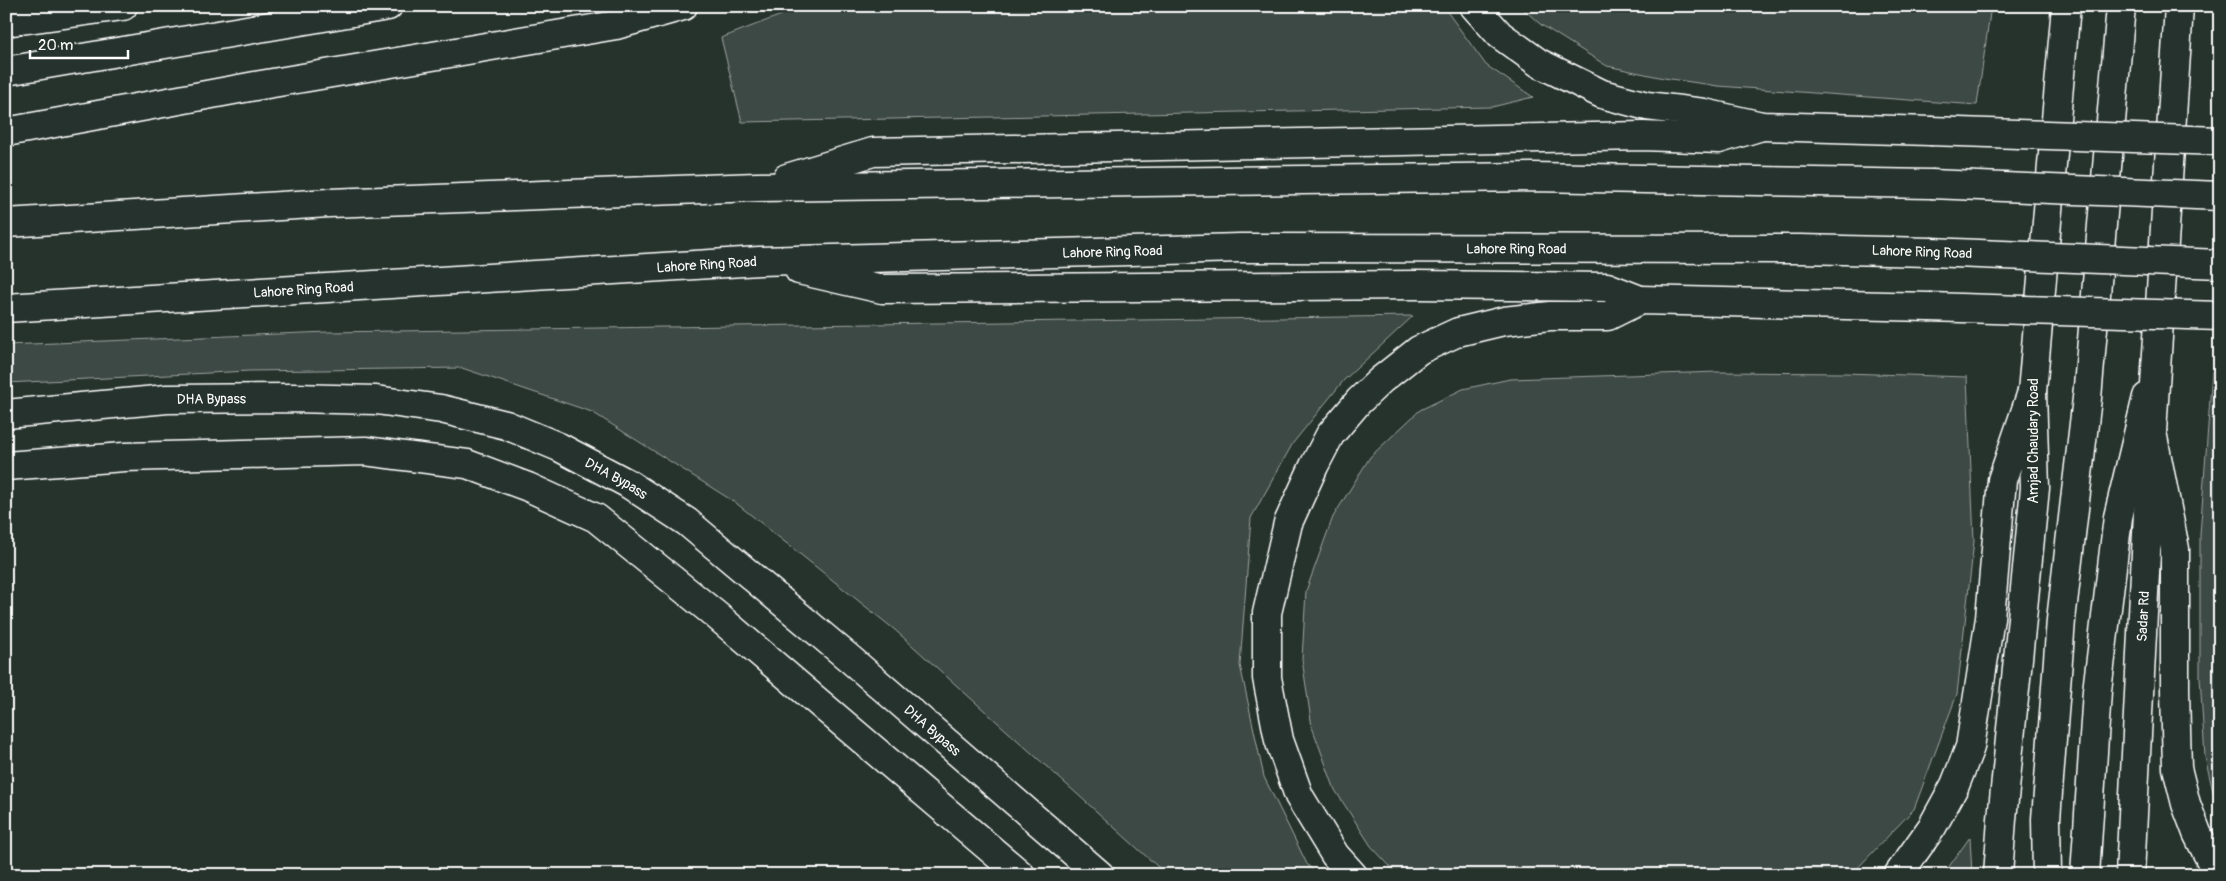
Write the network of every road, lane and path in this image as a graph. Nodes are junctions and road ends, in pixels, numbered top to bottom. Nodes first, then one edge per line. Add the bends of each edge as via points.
1 (123, 6) edge
2 (388, 6) edge
3 (683, 6) edge
4 (1474, 6) edge
5 (2066, 6) edge
6 (2121, 6) edge
7 (2179, 6) edge
8 (6, 22) edge
9 (6, 71) edge
10 (1762, 126) junction
11 (6, 132) edge
12 (2220, 141) edge
13 (757, 188) junction
14 (2220, 196) edge
15 (6, 223) edge
16 (759, 261) junction
17 (2220, 264) edge
18 (1640, 300) junction
19 (6, 308) edge
20 (2220, 316) edge
21 (2156, 359) junction
22 (2032, 392) junction
23 (6, 414) edge
24 (2152, 432) junction
25 (6, 466) edge
26 (2220, 874) edge
27 (1021, 875) edge
28 (1100, 875) edge
29 (1354, 875) edge
30 (1898, 875) edge
31 (1998, 875) edge
32 (2047, 875) edge
33 (2085, 875) edge
34 (2130, 875) edge

1 - 8 main road
2 - 9 main road
3 - 11 main road via 616,25
4 - 10 main road via 1500,35 1539,63 1602,94 1647,106 1704,113
5 - 22 main road, Amjad Chaudary Road
6 - 32 main road via 2087,398 2061,620 2046,819
7 - 21 main road
10 - 12 main road, bridge
10 - 13 main road via 1719,139 1643,136 873,152
13 - 14 main road, bridge via 1532,178 1931,184
13 - 15 main road via 329,203
16 - 17 main road, Lahore Ring Road, bridge via 1240,248 1780,249
16 - 18 main road via 882,289 1578,287 1607,288
16 - 19 main road, Lahore Ring Road
18 - 20 main road, bridge
18 - 29 main road via 1608,316 1550,316 1504,321 1458,332 1419,350 1359,401 1330,435 1314,466 1288,523 1267,614 1267,678 1279,740 1299,796 1335,855
21 - 24 main road, Sadar Rd
21 - 33 main road via 2118,517 2097,691
22 - 30 main road via 2002,480 1990,618 1970,748 1956,784 1932,827
22 - 31 main road, Amjad Chaudary Road via 2035,488
23 - 28 main road, DHA Bypass via 168,399 376,400 441,409 506,425 559,447 627,483 687,522
24 - 26 main road via 2175,549 2177,768 2197,832
24 - 34 main road, Sadar Rd
25 - 27 main road via 124,457 365,451 467,464 528,487 596,518 716,615

